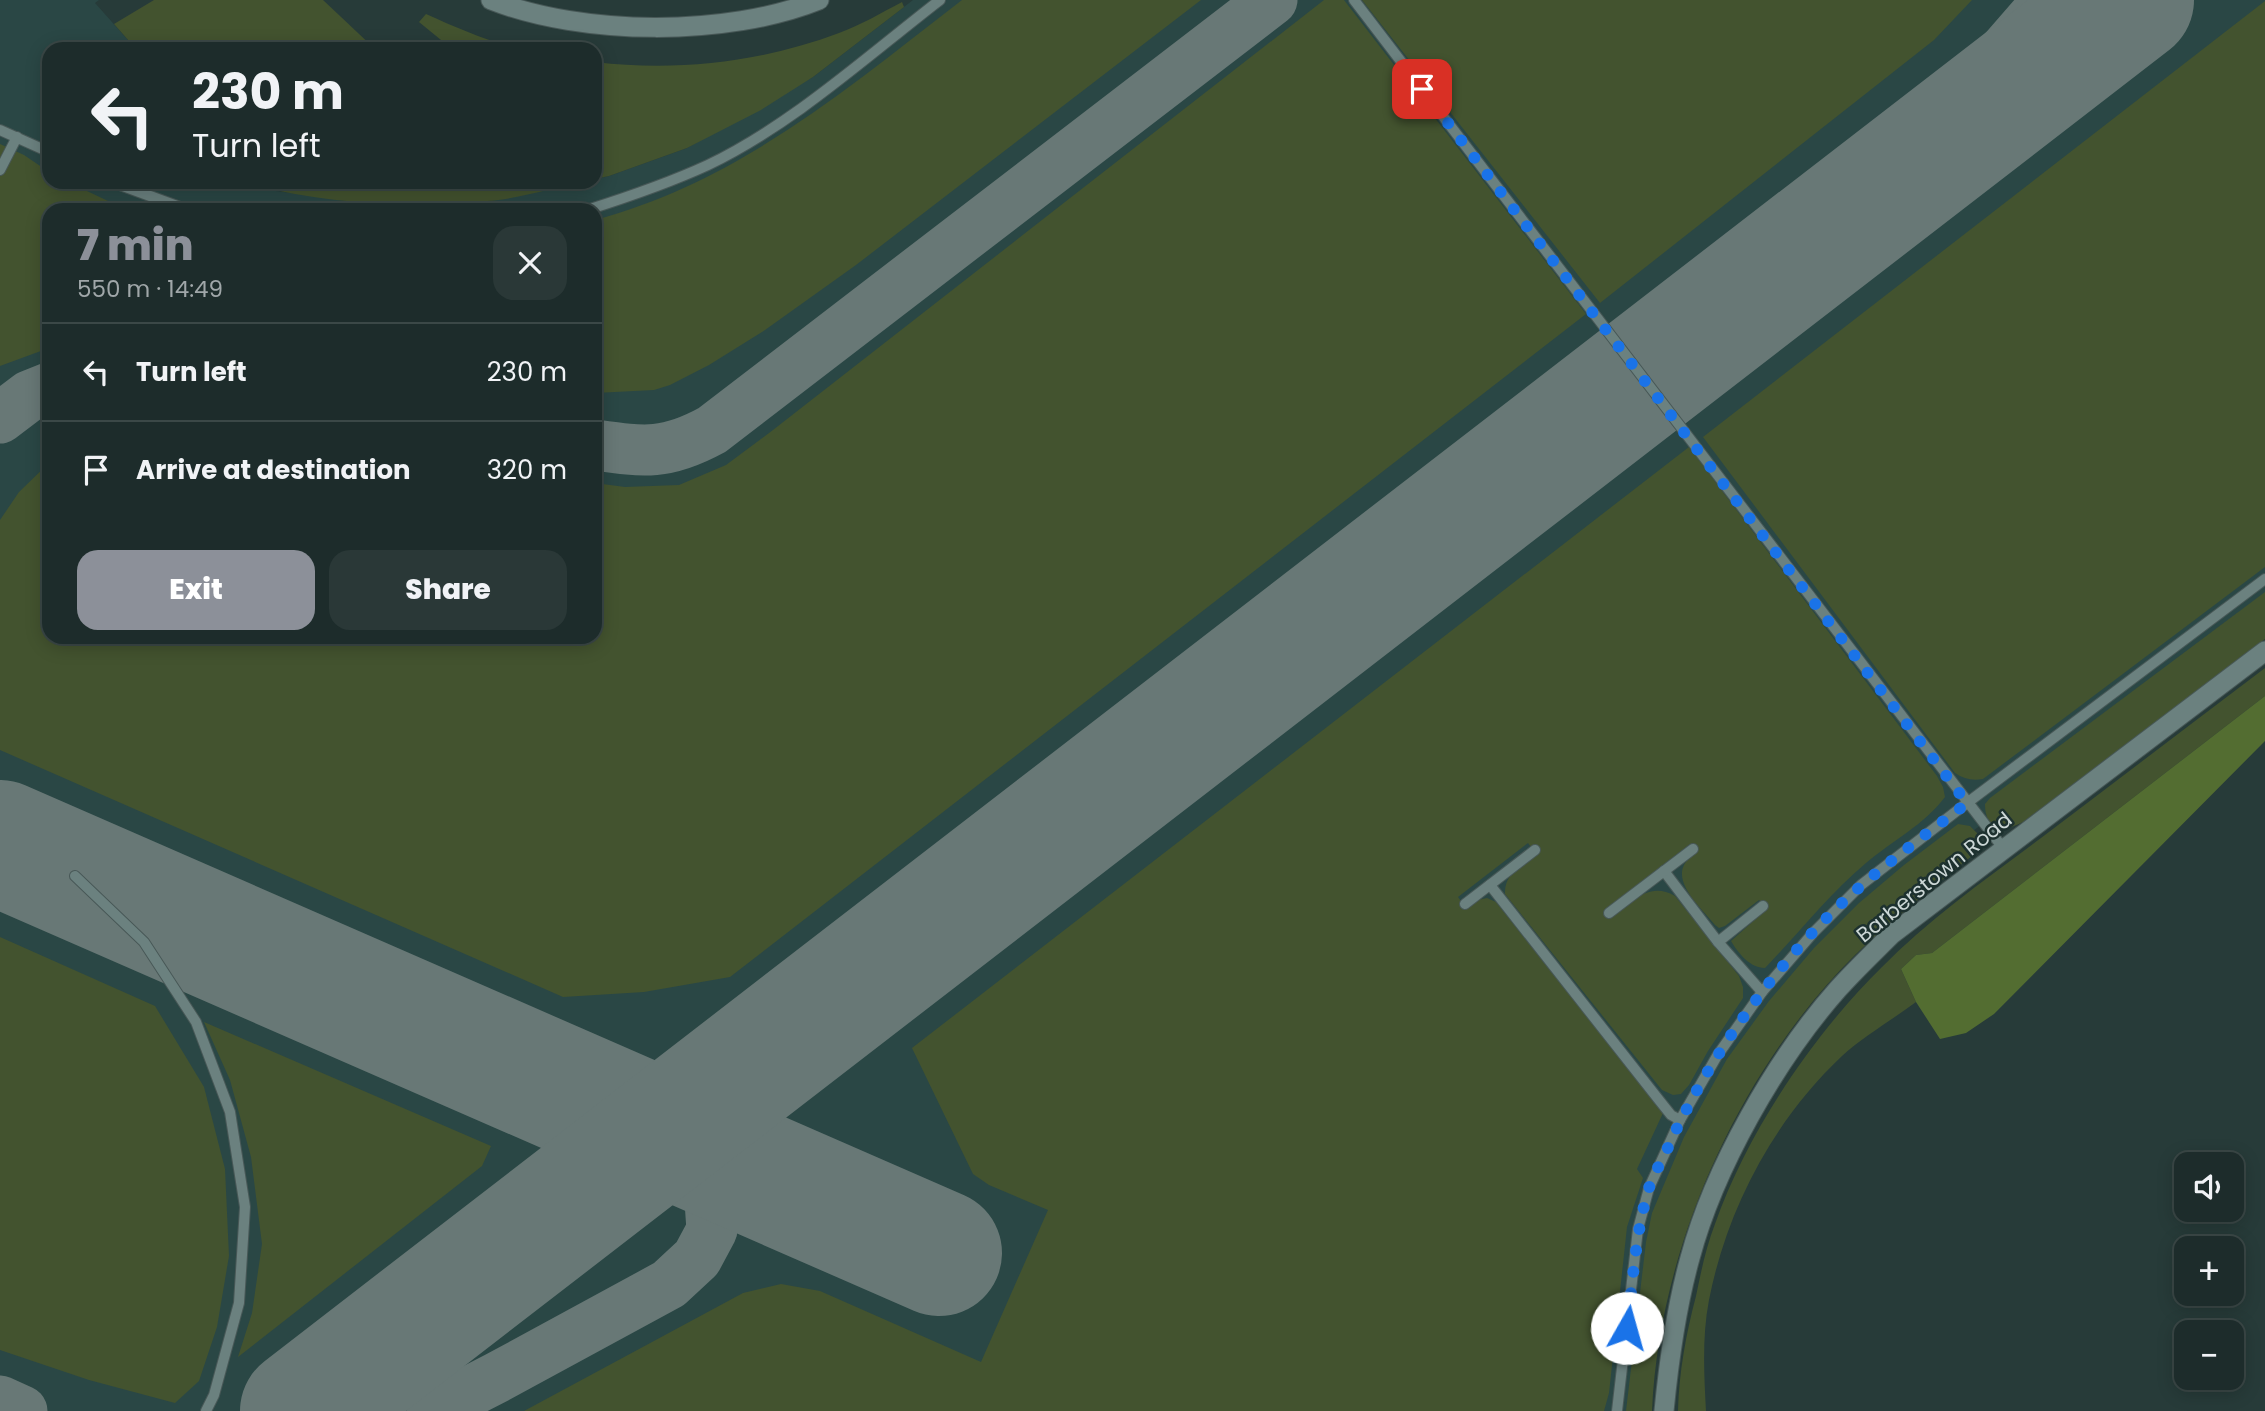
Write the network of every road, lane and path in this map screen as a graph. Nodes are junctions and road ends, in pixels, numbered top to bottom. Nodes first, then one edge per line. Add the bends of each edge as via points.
1 (491, 0) edge
2 (819, 0) edge
3 (940, 0) edge
4 (1354, 0) edge
5 (0, 130) edge
6 (17, 137) junction
7 (42, 149) edge
8 (0, 170) edge
9 (131, 189) edge
10 (169, 203) edge
11 (602, 205) edge
12 (2265, 579) edge
13 (2265, 651) edge
14 (1967, 803) junction
15 (2003, 848) junction
16 (1535, 849) dead end
17 (1693, 849) dead end
18 (1664, 871) junction
19 (75, 876) dead end
20 (1490, 885) junction
21 (1465, 904) dead end
22 (1763, 906) dead end
23 (1609, 913) dead end
24 (1718, 942) junction
25 (1762, 992) junction
26 (1680, 1120) junction
27 (206, 1411) edge
28 (1616, 1411) edge
29 (1664, 1411) edge

1 - 2 main road via 511,8 619,27 710,25 796,9
3 - 11 lane via 772,127 709,164
4 - 14 lane
5 - 6 lane
6 - 7 lane
6 - 8 lane
9 - 10 lane
12 - 14 lane
13 - 15 main road, Barberstown Road
14 - 15 lane
14 - 25 lane via 1861,886
15 - 29 main road, Barberstown Road via 1891,935 1838,989 1777,1073 1715,1185 1690,1258 1671,1344
16 - 20 lane
17 - 18 lane
18 - 23 lane
18 - 24 lane
19 - 27 lane via 144,942 196,1023 230,1112 245,1207 239,1303
20 - 21 lane
20 - 26 lane via 1671,1115
22 - 24 lane
24 - 25 lane
25 - 26 lane
26 - 28 lane via 1649,1188 1638,1229

